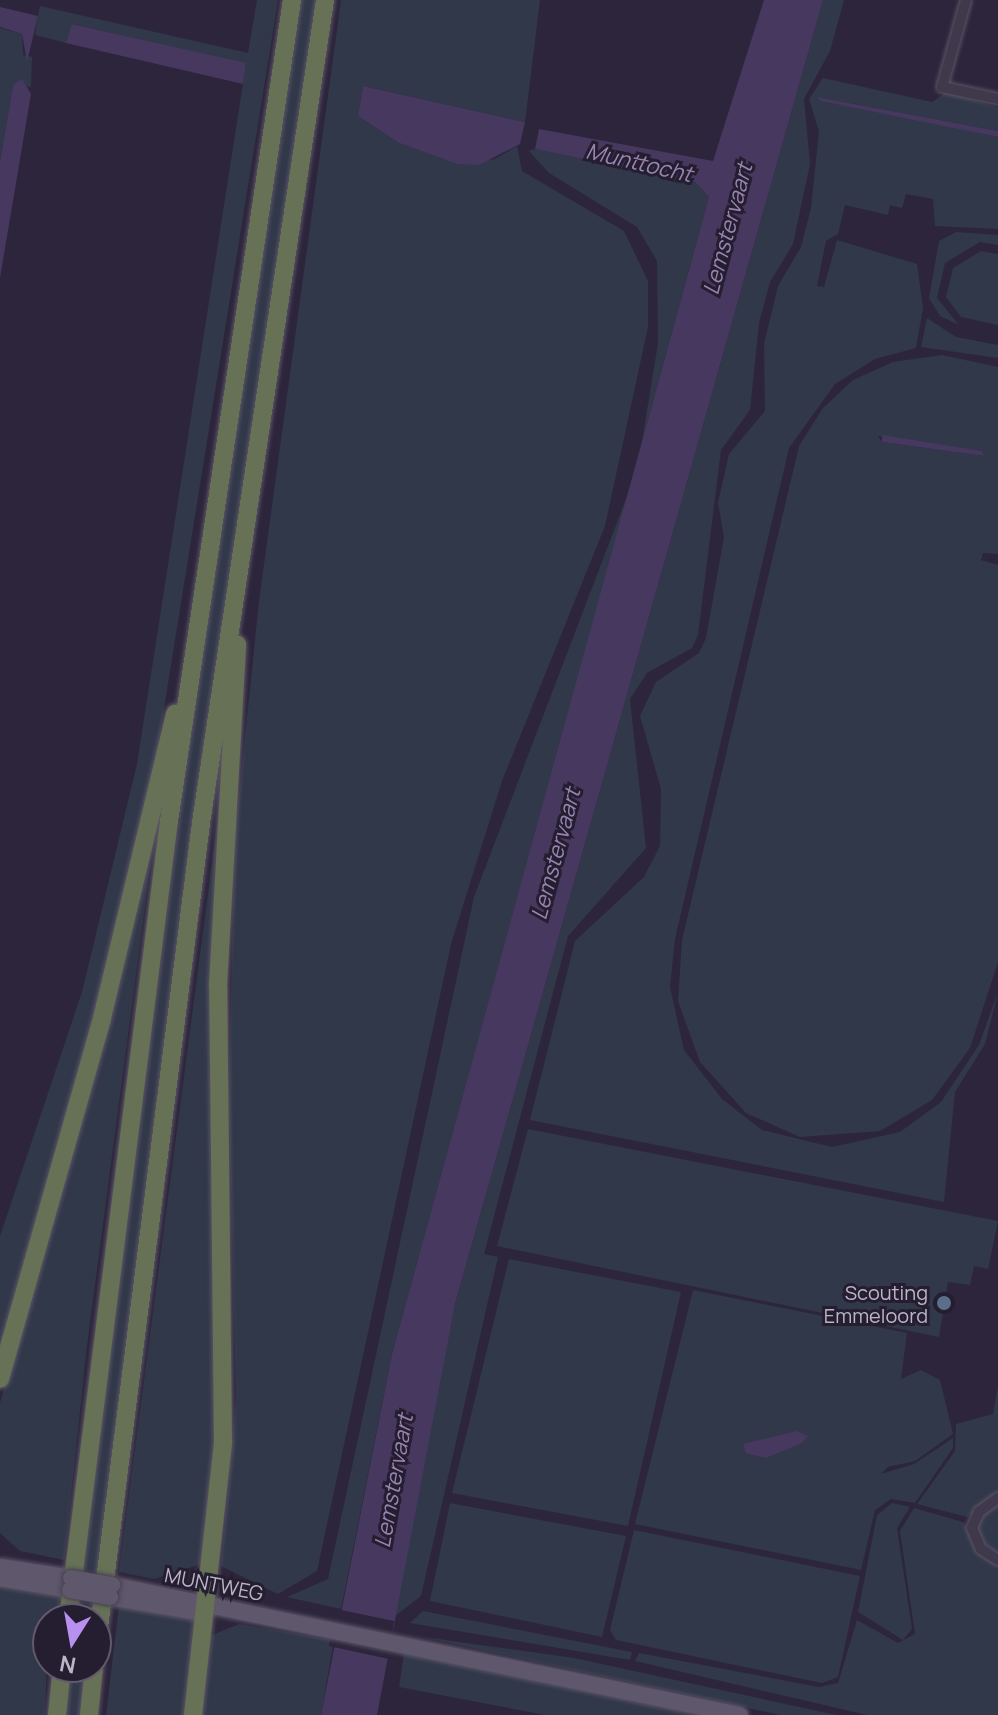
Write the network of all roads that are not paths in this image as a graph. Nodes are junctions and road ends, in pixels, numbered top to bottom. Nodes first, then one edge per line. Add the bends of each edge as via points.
1 (292, 0) edge
2 (325, 0) edge
3 (966, 0) edge
4 (998, 99) edge
5 (244, 523) junction
6 (195, 642) junction
7 (0, 1379) edge
8 (998, 1498) edge
9 (998, 1560) edge
10 (0, 1567) edge
11 (0, 1578) edge
12 (38, 1579) junction
13 (70, 1603) edge
14 (102, 1603) edge
15 (207, 1608) junction
16 (60, 1683) edge
17 (92, 1683) edge
18 (57, 1715) edge
19 (89, 1715) edge
20 (193, 1715) edge
21 (740, 1715) edge

1 - 6 highway
2 - 5 highway
3 - 4 street via 942,87
5 - 14 highway
5 - 15 highway via 220,916 225,1414
6 - 7 highway via 102,1018
6 - 13 highway
8 - 9 street via 979,1512 972,1528 981,1549
10 - 12 main road, MUNTWEG
11 - 12 main road, MUNTWEG
12 - 15 main road, MUNTWEG, bridge
15 - 20 highway
15 - 21 main road, MUNTWEG
16 - 18 highway
17 - 19 highway

